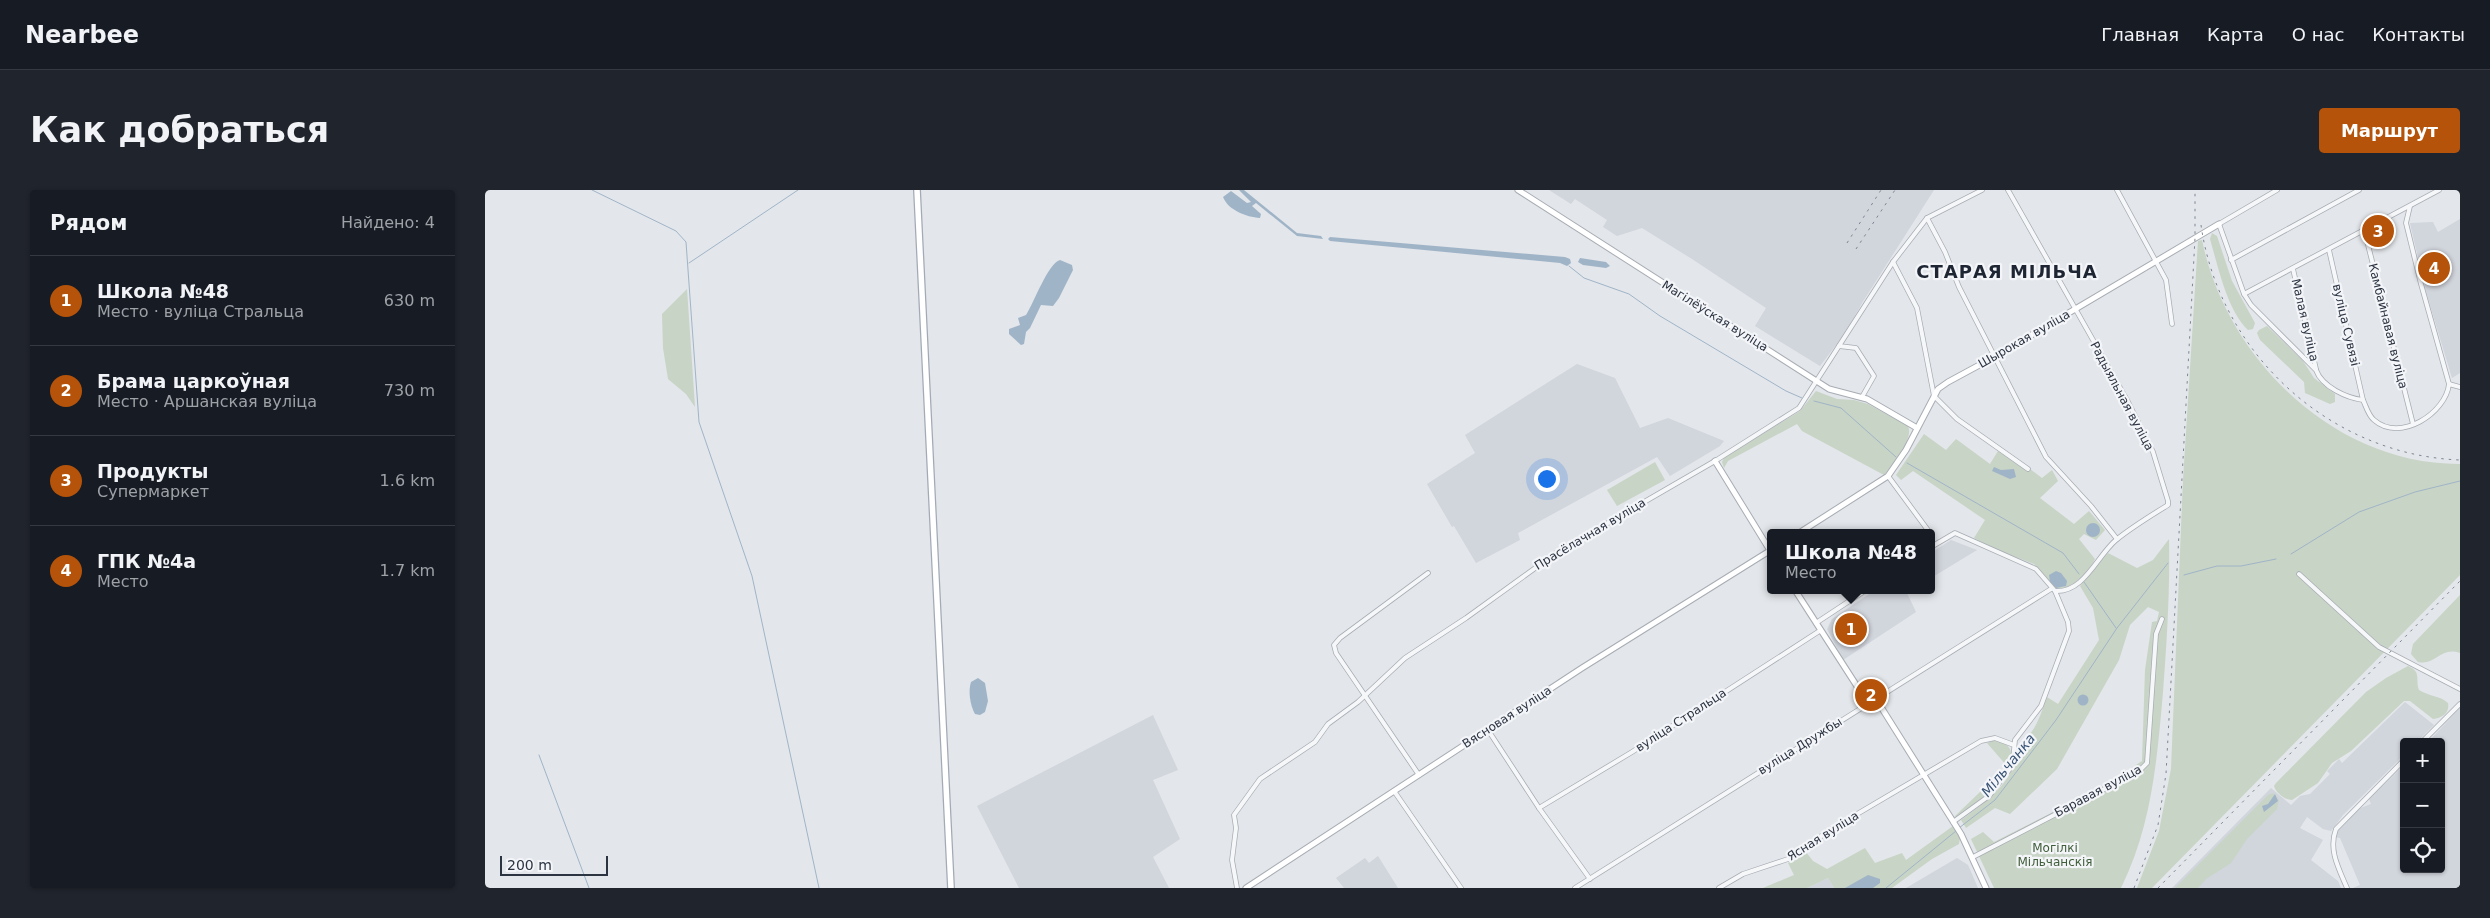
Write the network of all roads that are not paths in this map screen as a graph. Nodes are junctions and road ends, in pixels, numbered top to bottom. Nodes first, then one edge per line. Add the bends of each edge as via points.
1 (917, 190) edge
2 (1518, 190) edge
3 (1981, 190) edge
4 (2009, 190) edge
5 (2117, 190) edge
6 (2277, 190) edge
7 (2359, 190) edge
8 (2439, 190) edge
9 (2410, 206) junction
10 (1927, 218) junction
11 (2219, 224) junction
12 (2367, 229) junction
13 (2329, 250) junction
14 (2231, 260) junction
15 (1893, 262) junction
16 (2156, 262) junction
17 (2293, 269) junction
18 (2244, 294) junction
19 (2076, 309) junction
20 (2172, 324) dead end
21 (1839, 346) junction
22 (1995, 356) junction
23 (2316, 370) junction
24 (1815, 381) junction
25 (2449, 384) junction
26 (2460, 387) edge
27 (1934, 396) junction
28 (1862, 397) junction
29 (2363, 400) junction
30 (2413, 424) junction
31 (1917, 428) junction
32 (1715, 461) junction
33 (2028, 469) dead end
34 (1888, 476) junction
35 (1805, 529) edge
36 (1926, 529) edge
37 (2117, 539) junction
38 (1935, 540) edge
39 (1937, 543) joint
40 (1767, 545) edge
41 (1767, 553) edge
42 (1428, 573) dead end
43 (2299, 574) dead end
44 (2053, 590) junction
45 (1798, 594) edge
46 (1860, 594) edge
47 (2162, 619) dead end
48 (1817, 623) junction
49 (1821, 630) junction
50 (2460, 689) edge
51 (1365, 694) junction
52 (1871, 700) junction
53 (2460, 704) edge
54 (1488, 730) junction
55 (2426, 738) edge
56 (2013, 745) junction
57 (2400, 764) edge
58 (1419, 775) junction
59 (1925, 776) junction
60 (1394, 791) junction
61 (1539, 808) junction
62 (1954, 823) junction
63 (1973, 857) junction
64 (1590, 879) junction
65 (951, 888) edge
66 (1237, 888) edge
67 (1246, 888) edge
68 (1461, 888) edge
69 (1575, 888) edge
70 (1719, 888) edge
71 (1986, 888) edge
72 (2347, 888) edge

1 - 65 main road
2 - 24 street, Магілёўская вуліца
3 - 10 street
4 - 19 street, Радыяльная вуліца
5 - 16 street
6 - 11 street
7 - 14 street
8 - 9 street
9 - 12 street
9 - 25 street via 2406,223
10 - 15 street, Прасёлачная вуліца
10 - 22 street
11 - 14 street
11 - 16 street, Шырокая вуліца
12 - 13 street
12 - 30 street, Камбайнавая вуліца via 2365,233
13 - 17 street
13 - 29 street, вуліца Сувязі
14 - 18 street
15 - 21 street, Прасёлачная вуліца
15 - 27 street via 1917,308
16 - 19 street, Шырокая вуліца
16 - 20 street via 2166,280
17 - 18 street
17 - 23 street, Малая вуліца
18 - 23 street
19 - 22 street, Шырокая вуліца
19 - 37 street, Радыяльная вуліца via 2153,452 2168,501 2167,505
21 - 24 street, Прасёлачная вуліца
21 - 28 street via 1856,348 1874,376
22 - 27 street, Шырокая вуліца via 1948,382
22 - 37 street via 2046,457
23 - 29 street via 2339,391 2350,398
24 - 28 street, Магілёўская вуліца via 1837,393
24 - 32 street, Прасёлачная вуліца via 1799,408
25 - 26 street
25 - 30 street via 2445,399 2435,411
27 - 31 street
27 - 33 street via 1957,419
28 - 31 street, Магілёўская вуліца
29 - 30 street, вуліца Сувязі via 2373,420 2379,424 2406,428
31 - 34 street
32 - 40 street
32 - 51 street, Прасёлачная вуліца via 1528,572 1467,618 1405,658
34 - 35 street
34 - 36 street
37 - 44 street, Радыяльная вуліца via 2081,581 2065,590
38 - 39 street
39 - 44 street via 1955,533 2032,566
41 - 54 street, Вясновая вуліца
42 - 51 street via 1334,645 1336,653
43 - 50 street via 2379,648
44 - 52 street, вуліца Дружбы
44 - 56 street via 2069,631 2041,706
45 - 48 street
46 - 48 street
47 - 63 street, Баравая вуліца via 2156,634 2147,763 2139,771
48 - 49 street
49 - 52 street via 1862,694
49 - 61 street, вуліца Стральца
51 - 58 street
51 - 66 street, Прасёлачная вуліца via 1328,724 1315,742 1259,779 1239,806 1234,815 1232,860
52 - 59 street via 1881,707
52 - 64 street, вуліца Дружбы
53 - 55 street
54 - 58 street, Вясновая вуліца
54 - 61 street
56 - 59 street, Ясная вуліца via 1995,738 1985,739
56 - 62 street via 2011,766 1995,789
57 - 72 street via 2336,829 2333,851
58 - 60 street, Вясновая вуліца
59 - 62 street
59 - 70 street, Ясная вуліца via 1830,830 1788,859 1743,874
60 - 67 street, Вясновая вуліца
60 - 68 street
61 - 64 street
62 - 63 street
63 - 71 street
64 - 69 street, вуліца Дружбы

